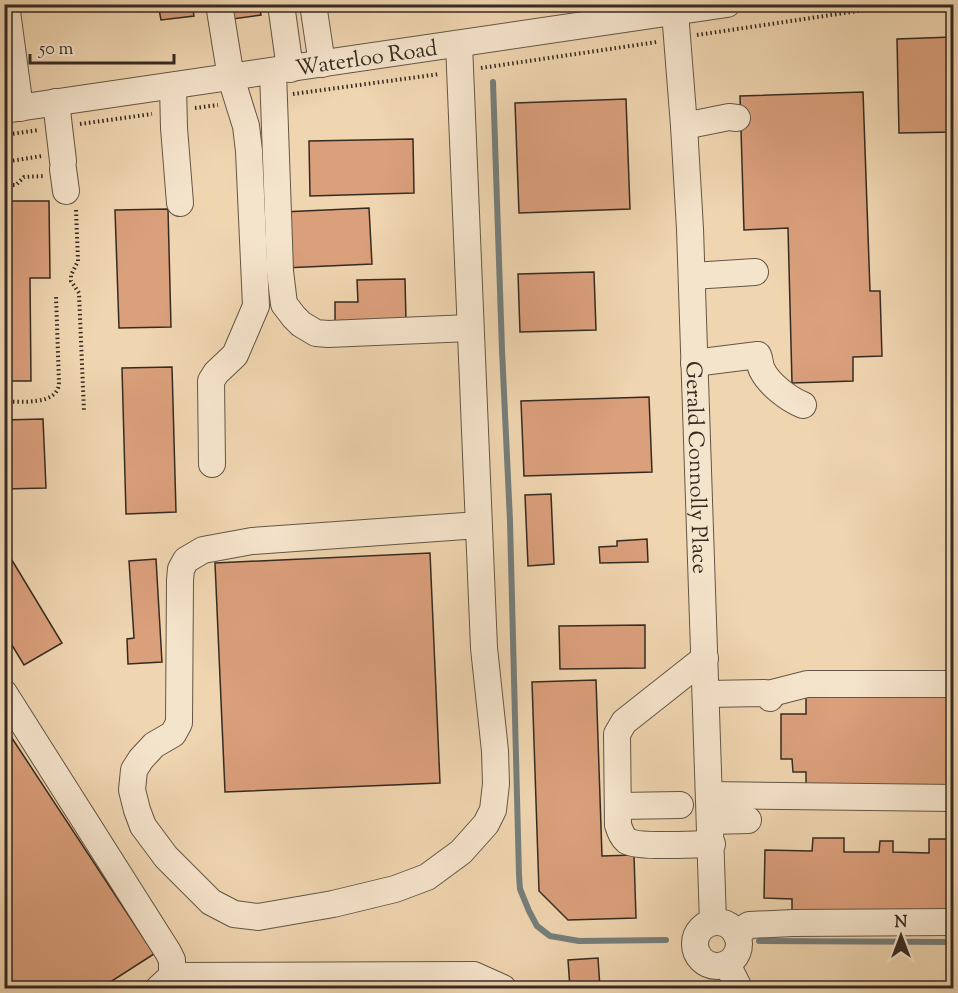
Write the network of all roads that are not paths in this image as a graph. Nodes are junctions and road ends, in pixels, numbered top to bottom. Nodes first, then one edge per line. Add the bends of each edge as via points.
1 (6, 4) edge
2 (219, 4) edge
3 (281, 4) edge
4 (313, 4) edge
5 (727, 4) edge
6 (675, 12) junction
7 (459, 44) junction
8 (322, 64) junction
9 (281, 70) junction
10 (231, 78) junction
11 (173, 86) junction
12 (56, 102) junction
13 (12, 109) edge
14 (737, 118) dead end
15 (684, 126) junction
16 (61, 176) road end
17 (180, 203) dead end
18 (755, 272) dead end
19 (692, 276) junction
20 (470, 328) junction
21 (694, 363) junction
22 (802, 405) dead end
23 (212, 464) dead end
24 (479, 525) junction
25 (705, 658) junction
26 (954, 684) edge
27 (4, 693) edge
28 (706, 694) junction
29 (710, 795) junction
30 (954, 798) edge
31 (680, 805) dead end
32 (618, 806) junction
33 (748, 820) dead end
34 (711, 832) junction
35 (713, 922) junction
36 (954, 922) edge
37 (736, 934) junction
38 (727, 964) junction
39 (166, 982) edge
40 (359, 982) edge
41 (503, 988) edge
42 (740, 988) edge

1 - 13 street
2 - 10 street
3 - 9 street
4 - 8 street
5 - 6 street, Waterloo Road
6 - 7 street, Waterloo Road
6 - 15 street, Gerald Connolly Place
7 - 8 street, Waterloo Road
7 - 20 street
8 - 9 street, Waterloo Road
9 - 10 street, Waterloo Road
9 - 20 street via 280,271 284,304 316,333
10 - 11 street, Waterloo Road
10 - 23 street via 246,126 249,151 256,306 235,355 211,381
11 - 12 street, Waterloo Road
11 - 17 street
12 - 13 street, Waterloo Road
12 - 16 street
14 - 15 street
15 - 19 street, Gerald Connolly Place
18 - 19 street
19 - 21 street, Gerald Connolly Place
20 - 24 street
21 - 22 street via 758,355 762,371 774,385
21 - 25 street, Gerald Connolly Place
24 - 24 street via 496,784 493,810 486,824 461,852 427,877 395,889 258,917 234,914 211,902 166,857 143,826 132,790 134,770 141,759 154,745 173,734 179,723 180,580 186,560 202,550 252,541
25 - 28 street, Gerald Connolly Place
25 - 32 street via 619,728
26 - 28 street via 807,684 769,696
27 - 39 street via 168,952 172,960
28 - 29 street, Gerald Connolly Place
29 - 30 street
29 - 34 street, Gerald Connolly Place
31 - 32 street
32 - 34 street via 620,832 629,842 639,844
33 - 34 street
34 - 35 street, Gerald Connolly Place
35 - 37 street via 732,928
35 - 38 street via 698,933 697,954 713,966
36 - 37 street via 749,925
37 - 38 street via 736,954
38 - 42 street
39 - 40 street
40 - 41 street via 474,975

